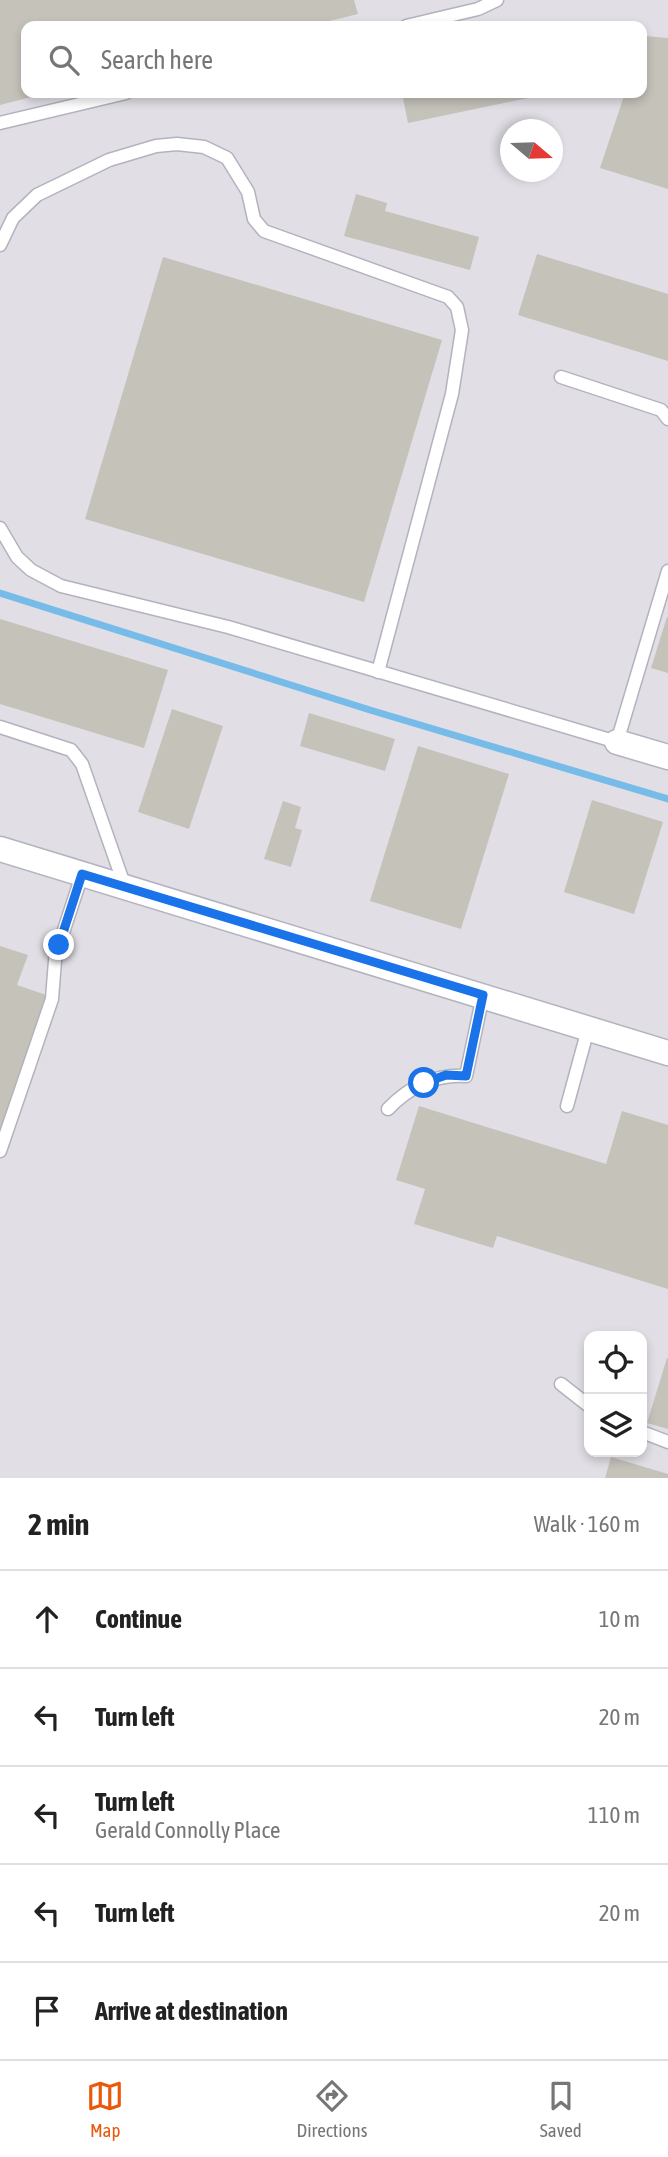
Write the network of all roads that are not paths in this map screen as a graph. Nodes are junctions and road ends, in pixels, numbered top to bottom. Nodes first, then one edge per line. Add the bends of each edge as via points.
1 (497, 0) edge
2 (427, 21) edge
3 (105, 98) edge
4 (0, 123) edge
5 (0, 245) edge
6 (561, 377) dead end
7 (668, 419) edge
8 (0, 528) edge
9 (668, 571) edge
10 (378, 672) junction
11 (0, 727) edge
12 (617, 742) junction
13 (668, 757) edge
14 (0, 849) edge
15 (82, 874) junction
16 (125, 888) junction
17 (483, 995) junction
18 (588, 1029) junction
19 (668, 1053) edge
20 (567, 1106) dead end
21 (388, 1109) dead end
22 (0, 1151) edge
23 (561, 1384) dead end
24 (584, 1402) edge
25 (647, 1434) edge
26 (668, 1442) edge

1 - 2 lane
3 - 4 lane
5 - 10 lane via 13,218 37,195 109,160 156,146 204,147 227,158 236,170 248,192 254,219 264,231 435,291 457,307 461,330 452,394
6 - 7 lane via 661,410
8 - 10 lane via 17,557 61,586 217,624
9 - 12 lane
10 - 12 lane
11 - 16 lane via 71,750 76,756
12 - 13 street
14 - 15 street
15 - 16 street
15 - 22 lane via 62,937 54,948 52,999
16 - 17 street
17 - 18 street
17 - 21 lane via 466,1076 446,1075 424,1083
18 - 19 street
18 - 20 lane
23 - 24 lane
25 - 26 lane

